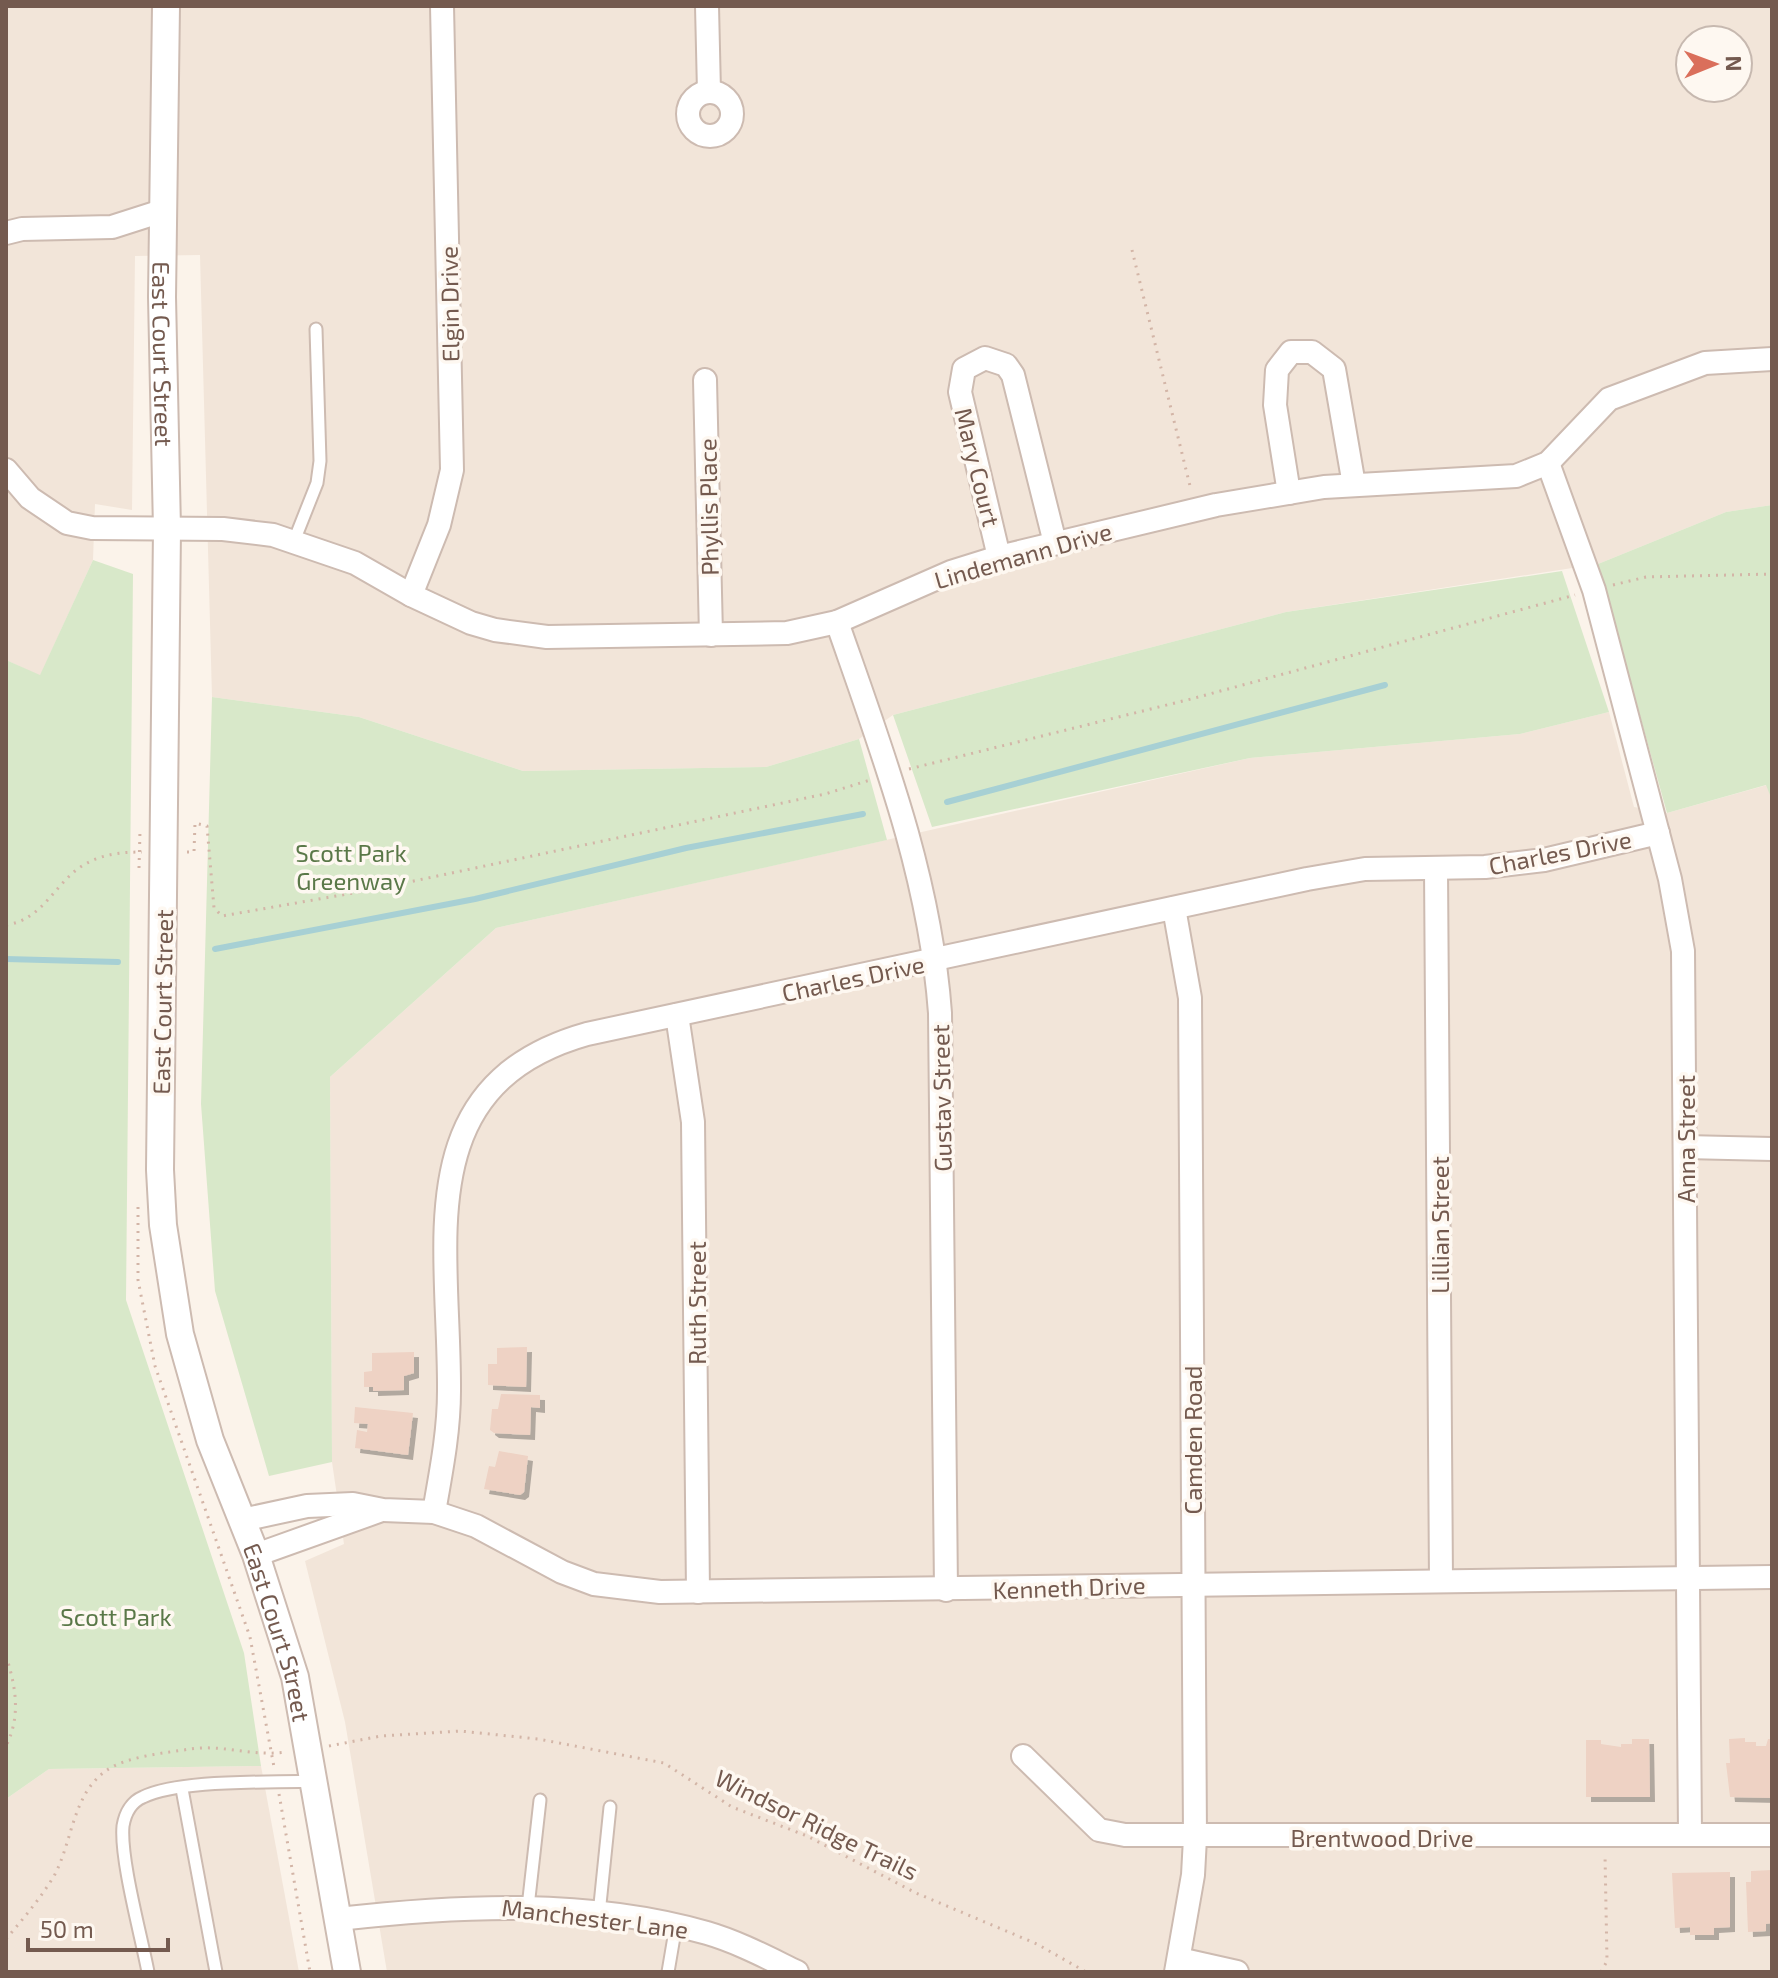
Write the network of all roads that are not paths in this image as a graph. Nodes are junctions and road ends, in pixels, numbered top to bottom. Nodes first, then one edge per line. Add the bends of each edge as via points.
1 (166, 6) edge
2 (442, 6) edge
3 (707, 6) edge
4 (709, 92) dead end
5 (162, 211) junction
6 (6, 233) edge
7 (316, 329) dead end
8 (1772, 359) edge
9 (705, 380) dead end
10 (1548, 463) junction
11 (6, 470) edge
12 (1354, 485) junction
13 (1289, 493) junction
14 (167, 529) junction
15 (294, 541) junction
16 (1055, 543) junction
17 (999, 557) junction
18 (411, 595) junction
19 (837, 622) junction
20 (711, 635) junction
21 (1658, 833) junction
22 (1436, 869) junction
23 (1174, 908) junction
24 (936, 961) junction
25 (677, 1015) junction
26 (1685, 1147) junction
27 (1772, 1149) edge
28 (383, 1510) junction
29 (434, 1512) junction
30 (242, 1520) junction
31 (256, 1555) junction
32 (1772, 1577) edge
33 (1687, 1579) junction
34 (1441, 1581) junction
35 (1193, 1582) junction
36 (946, 1590) junction
37 (698, 1592) junction
38 (1023, 1756) dead end
39 (315, 1781) junction
40 (182, 1789) junction
41 (540, 1800) dead end
42 (610, 1807) dead end
43 (1690, 1835) junction
44 (1772, 1835) edge
45 (1195, 1838) junction
46 (528, 1907) junction
47 (599, 1915) junction
48 (338, 1919) junction
49 (676, 1925) junction
50 (1178, 1966) edge
51 (148, 1972) edge
52 (216, 1972) edge
53 (347, 1972) edge
54 (668, 1972) edge
55 (797, 1972) edge
56 (1237, 1972) edge

1 - 5 street, East Court Street
2 - 18 street, Elgin Drive via 452,470 439,525
3 - 4 street
5 - 6 street via 112,227
5 - 14 street, East Court Street
7 - 15 lane via 320,461
8 - 10 street, Lindemann Drive via 1705,363 1609,399
9 - 20 street, Phyllis Place
10 - 12 street, Lindemann Drive via 1516,476
10 - 21 street, Anna Street via 1594,590
11 - 14 street, Lindemann Drive via 30,498 67,523
12 - 13 street, Lindemann Drive
12 - 13 street via 1334,369 1312,352 1291,352 1277,370 1275,405
13 - 16 street, Lindemann Drive
14 - 15 street, Lindemann Drive via 250,531
14 - 30 street, East Court Street via 163,1225 193,1387
15 - 18 street, Lindemann Drive via 355,563
16 - 17 street, Lindemann Drive
16 - 17 street, Mary Court via 1013,375 1006,365 985,358 964,369 960,392
17 - 19 street, Lindemann Drive
18 - 20 street, Lindemann Drive via 471,623 527,636
19 - 20 street, Lindemann Drive via 787,633
19 - 24 street, Gustav Street via 914,854
21 - 22 street, Charles Drive via 1544,860
21 - 26 street, Anna Street via 1683,951
22 - 23 street, Charles Drive via 1365,869
22 - 34 street, Lillian Street
23 - 24 street, Charles Drive
23 - 35 street, Camden Road via 1190,998
24 - 25 street, Charles Drive
24 - 36 street, Gustav Street
25 - 29 street, Charles Drive via 587,1034 537,1052 494,1084 465,1125 449,1175 449,1420
25 - 37 street, Ruth Street via 693,1122
26 - 27 street
26 - 33 street, Anna Street
28 - 29 street, Kenneth Drive
28 - 30 street, Kenneth Drive via 353,1504 307,1506
28 - 31 street, Kenneth Drive
29 - 37 street, Kenneth Drive via 476,1526 594,1584
30 - 31 street, East Court Street
31 - 39 street, East Court Street via 295,1677
32 - 33 street, Kenneth Drive
33 - 34 street, Kenneth Drive
33 - 43 street, Anna Street
34 - 35 street, Kenneth Drive
35 - 36 street, Kenneth Drive
35 - 45 street, Camden Road
36 - 37 street, Kenneth Drive
38 - 45 street, Brentwood Drive via 1099,1830
39 - 40 lane
39 - 48 street, East Court Street
40 - 51 lane via 143,1797 123,1825
40 - 52 lane
41 - 46 lane
42 - 47 lane
43 - 44 street, Brentwood Drive
43 - 45 street, Brentwood Drive
45 - 50 street, Camden Road
46 - 47 street, Manchester Lane
46 - 48 street, Manchester Lane via 440,1907
47 - 49 street, Manchester Lane
48 - 53 street, East Court Street
49 - 54 lane
49 - 55 street, Manchester Lane
50 - 56 street

